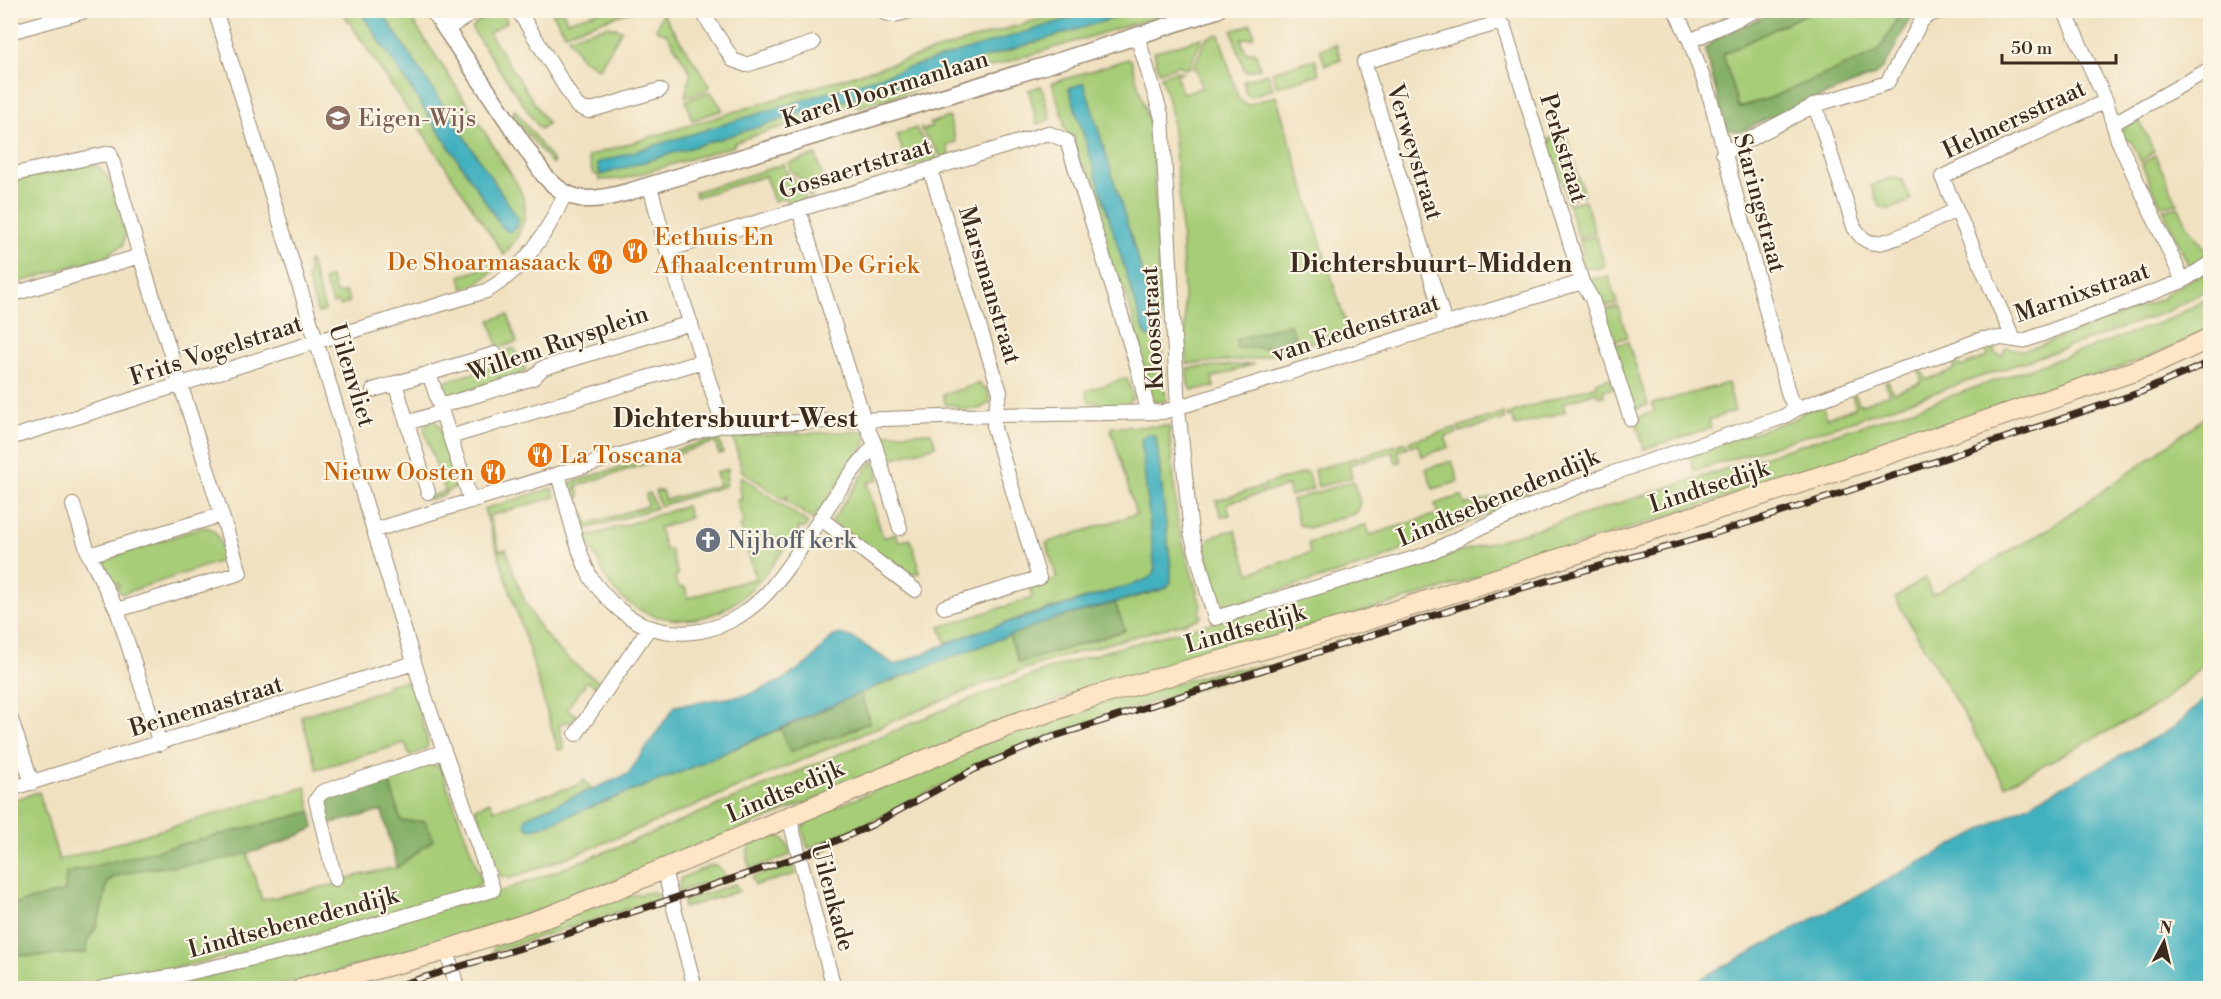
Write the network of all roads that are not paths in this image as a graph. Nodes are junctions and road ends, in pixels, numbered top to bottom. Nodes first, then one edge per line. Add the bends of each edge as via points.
1 (89, 10) edge
2 (215, 10) edge
3 (433, 10) edge
4 (477, 10) edge
5 (518, 10) edge
6 (701, 10) edge
7 (883, 10) edge
8 (915, 10) edge
9 (1217, 10) edge
10 (1675, 10) edge
11 (1757, 10) edge
12 (1944, 10) edge
13 (2064, 10) edge
14 (445, 30) junction
15 (10, 32) edge
16 (1137, 35) junction
17 (1690, 41) junction
18 (813, 43) dead end
19 (1364, 62) joint
20 (2211, 69) edge
21 (660, 90) dead end
22 (2106, 101) junction
23 (1815, 105) junction
24 (2114, 123) junction
25 (1723, 153) junction
26 (930, 169) junction
27 (10, 175) edge
28 (650, 186) junction
29 (565, 194) junction
30 (799, 210) junction
31 (1956, 210) junction
32 (667, 250) junction
33 (140, 256) junction
34 (2211, 263) edge
35 (2183, 281) junction
36 (1582, 282) junction
37 (10, 295) edge
38 (691, 323) junction
39 (1445, 323) junction
40 (2211, 338) edge
41 (2014, 340) junction
42 (318, 341) junction
43 (495, 354) dead end
44 (703, 361) junction
45 (429, 373) junction
46 (395, 383) junction
47 (181, 385) junction
48 (373, 390) dead end
49 (1179, 408) junction
50 (441, 409) junction
51 (1796, 409) junction
52 (1148, 412) junction
53 (994, 415) junction
54 (1631, 419) dead end
55 (864, 420) junction
56 (407, 423) junction
57 (723, 425) junction
58 (10, 438) edge
59 (450, 438) junction
60 (875, 445) junction
61 (558, 474) junction
62 (428, 492) dead end
63 (471, 501) junction
64 (73, 505) dead end
65 (221, 515) junction
66 (820, 518) junction
67 (900, 528) dead end
68 (375, 530) junction
69 (89, 555) junction
70 (915, 590) dead end
71 (944, 608) dead end
72 (117, 609) junction
73 (1215, 618) joint
74 (649, 628) junction
75 (414, 663) junction
76 (10, 716) edge
77 (576, 734) dead end
78 (160, 744) junction
79 (443, 752) junction
80 (32, 783) junction
81 (10, 789) edge
82 (789, 817) junction
83 (664, 870) junction
84 (335, 879) dead end
85 (493, 890) joint
86 (447, 950) junction
87 (102, 988) edge
88 (303, 988) edge
89 (457, 988) edge
90 (695, 988) edge
91 (834, 988) edge

1 - 15 street
2 - 42 street, Uilenvliet
3 - 14 street
4 - 14 street
5 - 21 street via 577,106 588,111
6 - 18 street via 733,60 746,65
7 - 8 street via 894,15
9 - 16 street, Karel Doormanlaan
10 - 17 street, Staringstraat
11 - 17 street
12 - 23 street via 1922,20 1887,82
13 - 22 street
14 - 29 street via 533,161 555,188
16 - 28 street, Karel Doormanlaan
16 - 49 street, Kloosstraat via 1162,118
17 - 25 street, Staringstraat via 1711,101
19 - 36 street, Perkstraat via 1502,25
19 - 39 street, Verweystraat
20 - 24 street
22 - 24 street
22 - 31 street, Helmersstraat via 1942,177
23 - 25 street
23 - 31 street via 1854,227 1862,238 1874,243 1887,241
24 - 35 street via 2118,140
25 - 51 street, Staringstraat via 1789,396
26 - 30 street, Gossaertstraat
26 - 52 street, Gossaertstraat via 1048,133 1067,141
26 - 53 street, Marsmanstraat via 1000,392
27 - 33 street via 110,153
28 - 29 street, Karel Doormanlaan via 596,200
28 - 32 street
29 - 42 street, Frits Vogelstraat via 531,253 501,283 486,291
30 - 32 street, Gossaertstraat
30 - 55 street
31 - 41 street
32 - 38 street
33 - 37 street
33 - 47 street
34 - 35 street, Marnixstraat
35 - 41 street, Marnixstraat via 2029,339
36 - 39 street, van Eedenstraat
36 - 54 street, Perkstraat via 1592,299
38 - 44 street
38 - 50 street, Willem Ruysplein via 543,368 532,378
39 - 49 street, van Eedenstraat
40 - 82 main road, Lindtsedijk via 2152,365 2012,413 1554,562 1055,709
41 - 51 street, Marnixstraat via 1982,339
42 - 47 street, Frits Vogelstraat
42 - 68 street, Uilenvliet
43 - 45 street, Willem Ruysplein
44 - 57 street
44 - 59 street
45 - 46 street, Willem Ruysplein
45 - 50 street
46 - 48 street, Willem Ruysplein
46 - 56 street
47 - 58 street, Frits Vogelstraat
47 - 65 street
49 - 52 street, van Eedenstraat
49 - 73 street, Kloosstraat via 1191,533
50 - 56 street, Willem Ruysplein
50 - 59 street
51 - 73 street, Lindtsebenedendijk via 1783,417 1604,476 1490,523 1425,555
52 - 53 street, van Eedenstraat
53 - 55 street, van Eedenstraat
53 - 71 street, Marsmanstraat via 997,442 1040,578
55 - 57 street, van Eedenstraat
55 - 60 street
56 - 62 street
57 - 61 street, van Eedenstraat
59 - 63 street
60 - 66 street
60 - 67 street
61 - 63 street, van Eedenstraat
61 - 74 street via 589,574 620,610
63 - 68 street, van Eedenstraat
64 - 69 street
65 - 69 street
65 - 72 street via 240,573
66 - 70 street
66 - 74 street via 767,592 737,616 700,632
68 - 75 street, Uilenvliet
69 - 72 street
72 - 78 street
74 - 77 street
75 - 78 street, Beinemastraat
75 - 79 street, Uilenvliet
76 - 80 street
78 - 80 street, Beinemastraat
79 - 84 street via 322,792 316,800
79 - 85 street, Uilenvliet
80 - 81 street, Beinemastraat
82 - 83 main road, Lindtsedijk
82 - 91 street, Uilenkade
83 - 86 main road, Lindtsedijk via 553,915
83 - 90 street
85 - 87 street, Lindtsebenedendijk via 289,950
86 - 88 main road, Lindtsedijk
86 - 89 street

